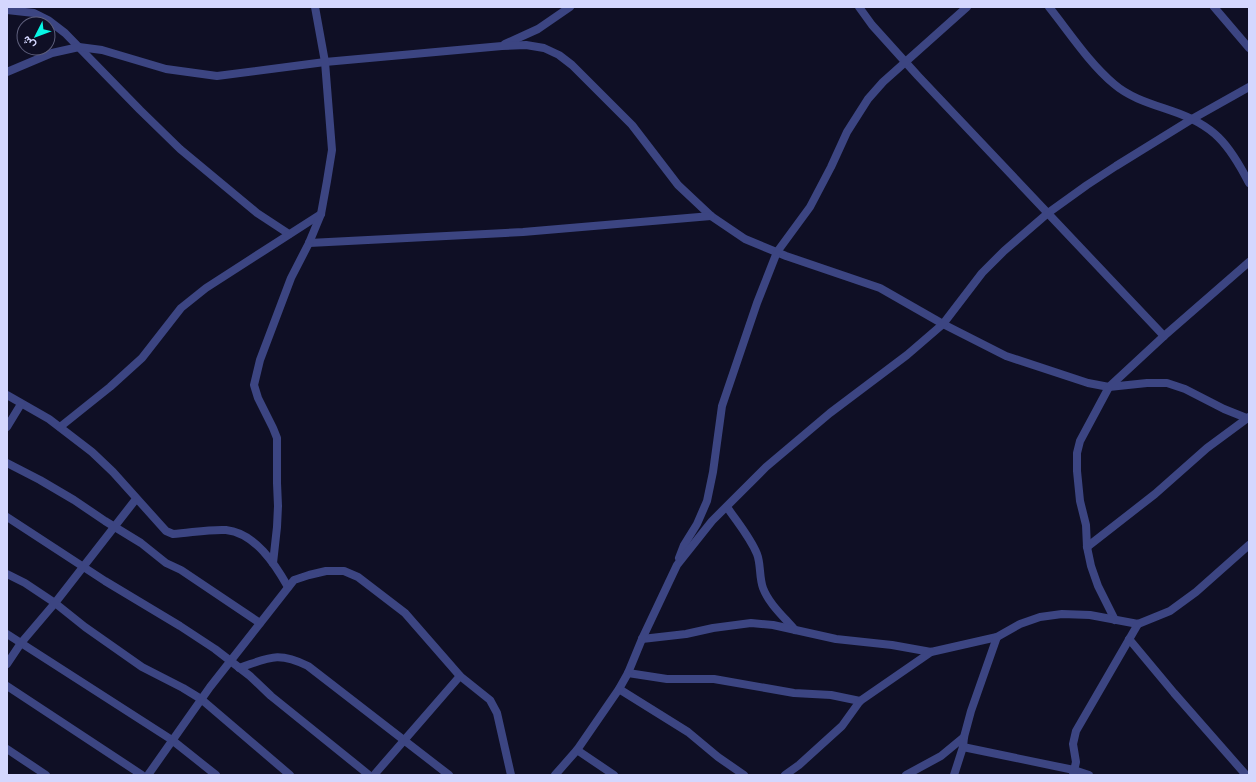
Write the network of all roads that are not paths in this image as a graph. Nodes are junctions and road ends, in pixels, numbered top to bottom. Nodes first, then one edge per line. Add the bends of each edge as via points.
1 (315, 7) edge
2 (570, 7) edge
3 (859, 7) edge
4 (967, 7) edge
5 (1049, 7) edge
6 (1214, 7) edge
7 (7, 10) edge
8 (502, 46) junction
9 (79, 47) junction
10 (1249, 48) edge
11 (325, 62) junction
12 (906, 63) junction
13 (7, 72) edge
14 (1249, 86) edge
15 (1192, 119) junction
16 (1249, 183) edge
17 (1048, 213) junction
18 (321, 214) junction
19 (711, 216) junction
20 (290, 234) junction
21 (309, 243) junction
22 (777, 252) junction
23 (1249, 262) edge
24 (943, 324) junction
25 (1164, 336) junction
26 (1109, 387) junction
27 (7, 395) edge
28 (21, 404) junction
29 (1248, 418) edge
30 (7, 427) edge
31 (60, 427) junction
32 (7, 463) edge
33 (136, 499) junction
34 (727, 507) junction
35 (7, 517) edge
36 (114, 527) junction
37 (1249, 545) edge
38 (1087, 547) junction
39 (273, 563) junction
40 (677, 564) junction
41 (84, 566) junction
42 (7, 574) edge
43 (288, 587) junction
44 (55, 603) junction
45 (1115, 620) junction
46 (260, 623) junction
47 (1138, 624) junction
48 (795, 630) junction
49 (7, 634) edge
50 (997, 637) junction
51 (642, 639) junction
52 (1129, 639) junction
53 (21, 643) junction
54 (930, 652) junction
55 (230, 660) junction
56 (7, 664) edge
57 (239, 668) junction
58 (628, 674) junction
59 (460, 676) junction
60 (7, 686) edge
61 (619, 689) junction
62 (201, 699) junction
63 (860, 701) junction
64 (964, 737) junction
65 (172, 740) junction
66 (405, 741) junction
67 (963, 747) junction
68 (7, 749) edge
69 (577, 750) junction
70 (1074, 772) edge
71 (46, 775) edge
72 (142, 775) edge
73 (148, 775) edge
74 (216, 775) edge
75 (290, 775) edge
76 (369, 775) edge
77 (374, 775) edge
78 (449, 775) edge
79 (511, 775) edge
80 (555, 775) edge
81 (614, 775) edge
82 (744, 775) edge
83 (786, 775) edge
84 (906, 775) edge
85 (954, 775) edge
86 (1089, 775) edge
87 (1246, 775) edge

1 - 11 street
2 - 8 street via 538,28
3 - 12 street
4 - 12 street
5 - 15 street via 1093,63 1114,84 1133,97
6 - 10 street
7 - 9 street via 34,13 48,20
8 - 11 street
8 - 19 street via 526,45 544,48 563,58 632,125 678,185
9 - 11 street via 102,50 166,68 217,76
9 - 13 street via 52,53
9 - 20 street via 180,149 257,213
11 - 18 street via 332,150
12 - 17 street
12 - 22 street via 883,82 868,99 847,132 810,206
14 - 15 street
15 - 16 street via 1220,138 1235,157
15 - 17 street via 1087,185
17 - 24 street via 982,273
17 - 25 street
18 - 20 street
18 - 21 street
19 - 21 street via 523,232
19 - 22 street via 745,239
20 - 31 street via 206,288 181,308 142,358
21 - 39 street via 291,278 260,360 254,385 277,438 278,513
22 - 24 street via 880,288
22 - 40 street via 722,406 713,472 706,501
23 - 25 street
24 - 26 street via 1006,356 1088,383
24 - 34 street via 799,438
25 - 26 street
26 - 29 street via 1167,383
26 - 38 street via 1080,441 1077,453 1080,501 1086,525
27 - 28 street
28 - 30 street
28 - 31 street
29 - 38 street via 1207,448 1155,494
31 - 33 street via 92,452
32 - 36 street via 64,494
33 - 36 street
33 - 39 street via 166,531 173,534 227,530 250,540
34 - 40 street via 712,521
34 - 48 street via 753,545 758,557 763,588 770,601
35 - 41 street
36 - 41 street
36 - 46 street
37 - 47 street via 1196,592 1170,611
38 - 45 street via 1098,586
39 - 43 street
40 - 51 street
41 - 44 street
41 - 55 street
42 - 44 street
43 - 46 street
43 - 59 street via 294,580 326,571 344,571 358,577 405,613
44 - 53 street
44 - 62 street via 142,667
45 - 47 street
45 - 50 street via 1090,615 1062,614 1020,624
46 - 55 street
47 - 52 street
48 - 51 street via 751,623
48 - 54 street via 836,639
49 - 53 street
50 - 54 street
50 - 64 street
51 - 58 street
52 - 70 street via 1076,731 1072,744 1076,762
52 - 87 street
53 - 56 street
53 - 65 street
54 - 63 street
55 - 57 street
55 - 62 street
57 - 66 street via 272,657 293,659 308,666
57 - 76 street
58 - 61 street
58 - 63 street via 667,679 714,679
59 - 66 street
59 - 79 street via 490,700 497,714
60 - 72 street
61 - 69 street
61 - 82 street via 688,732
62 - 65 street
62 - 75 street
63 - 83 street via 842,726
64 - 67 street
64 - 84 street via 941,756
65 - 73 street
65 - 74 street
66 - 77 street
66 - 78 street
67 - 70 street
67 - 85 street
68 - 71 street
69 - 80 street
69 - 81 street
70 - 86 street

